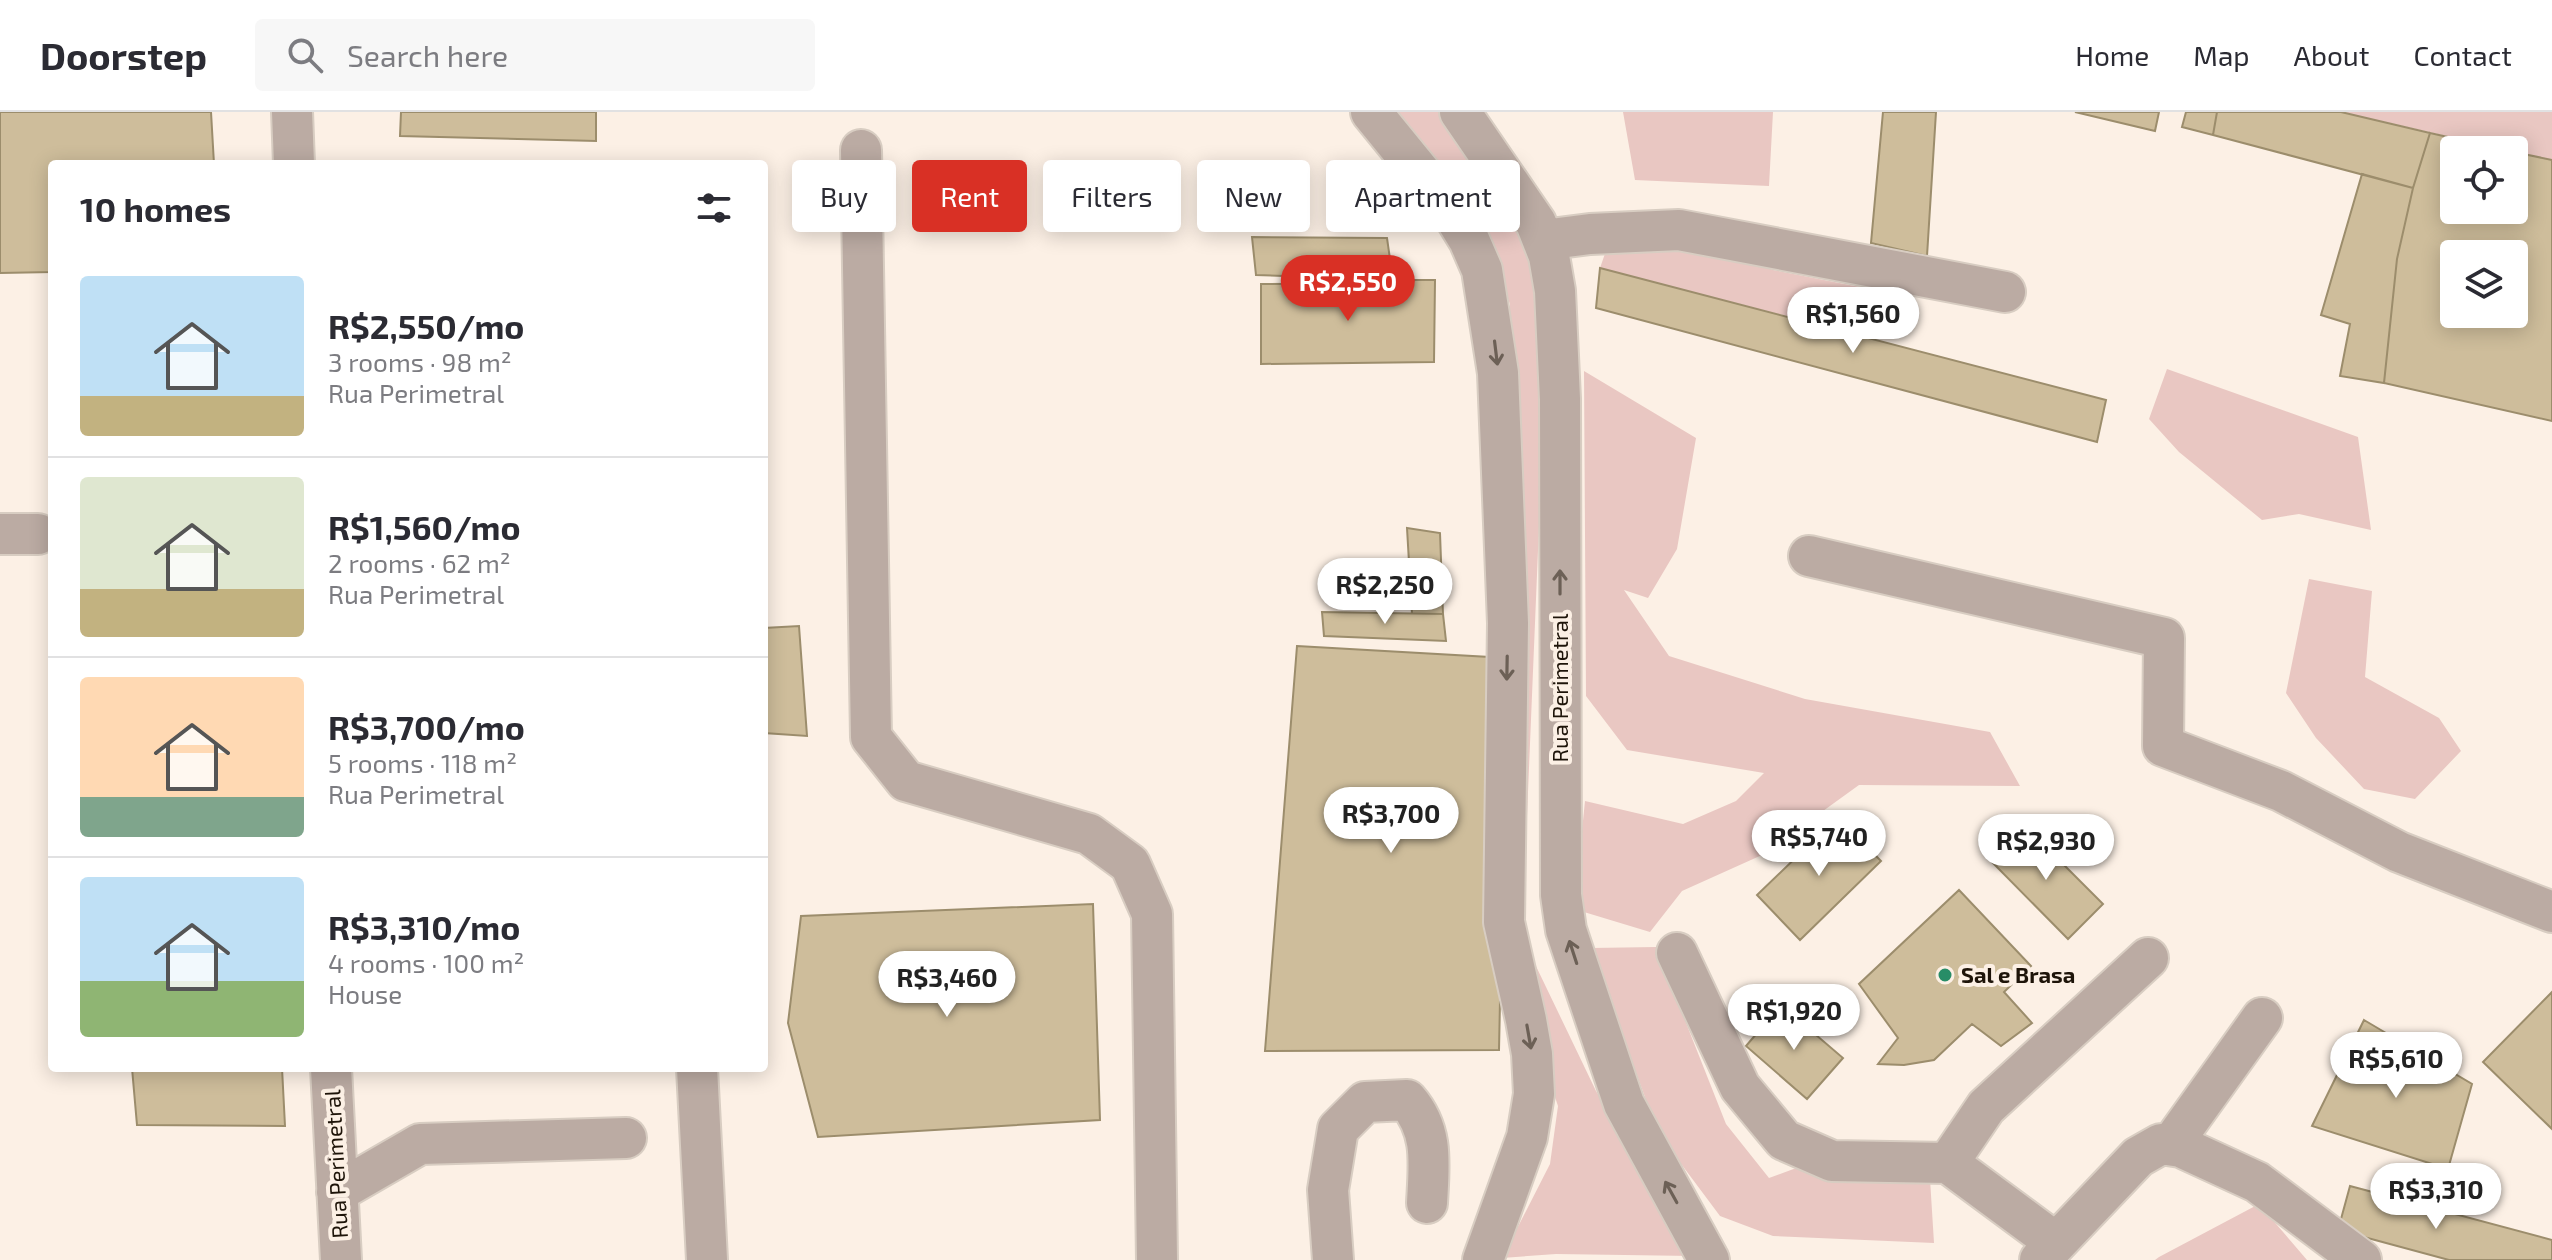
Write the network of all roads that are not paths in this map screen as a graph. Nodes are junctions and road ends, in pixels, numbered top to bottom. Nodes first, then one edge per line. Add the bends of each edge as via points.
1 (292, 112) edge
2 (1460, 112) edge
3 (1374, 113) edge
4 (861, 150) dead end
5 (294, 160) edge
6 (1543, 240) junction
7 (1555, 291) junction
8 (2005, 292) dead end
9 (1489, 300) junction
10 (1809, 556) dead end
11 (2552, 912) edge
12 (1677, 953) dead end
13 (2148, 958) dead end
14 (2262, 1018) dead end
15 (331, 1072) edge
16 (697, 1072) edge
17 (626, 1138) dead end
18 (2171, 1145) junction
19 (1948, 1163) junction
20 (337, 1192) junction
21 (1427, 1203) dead end
22 (2048, 1252) edge
23 (341, 1260) edge
24 (707, 1260) edge
25 (1157, 1260) edge
26 (1333, 1260) edge
27 (1483, 1260) edge
28 (1709, 1260) edge
29 (2361, 1260) edge

1 - 5 street
2 - 6 street, Rua Perimetral
3 - 9 street via 1450,209 1482,270
4 - 25 street via 871,737 906,781 1089,834 1130,864 1152,914
6 - 7 street, Rua Perimetral
6 - 8 street via 1679,230
7 - 9 street
28 -> 7 street, Rua Perimetral via 1624,1104 1562,915
9 -> 27 street via 1498,373 1508,623 1504,922 1530,1043 1534,1094 1527,1137
10 - 11 street via 2164,638 2163,746 2281,791 2399,852
12 - 19 street via 1740,1087 1784,1140 1832,1161
13 - 19 street via 1986,1107
14 - 18 street
15 - 20 street, Rua Perimetral
16 - 24 street
17 - 20 street via 420,1144
18 - 22 street via 2161,1144 2138,1157
18 - 29 street via 2257,1182
19 - 22 street
20 - 23 street, Rua Perimetral
21 - 26 street via 1430,1156 1420,1115 1407,1100 1365,1102 1338,1129 1328,1190

